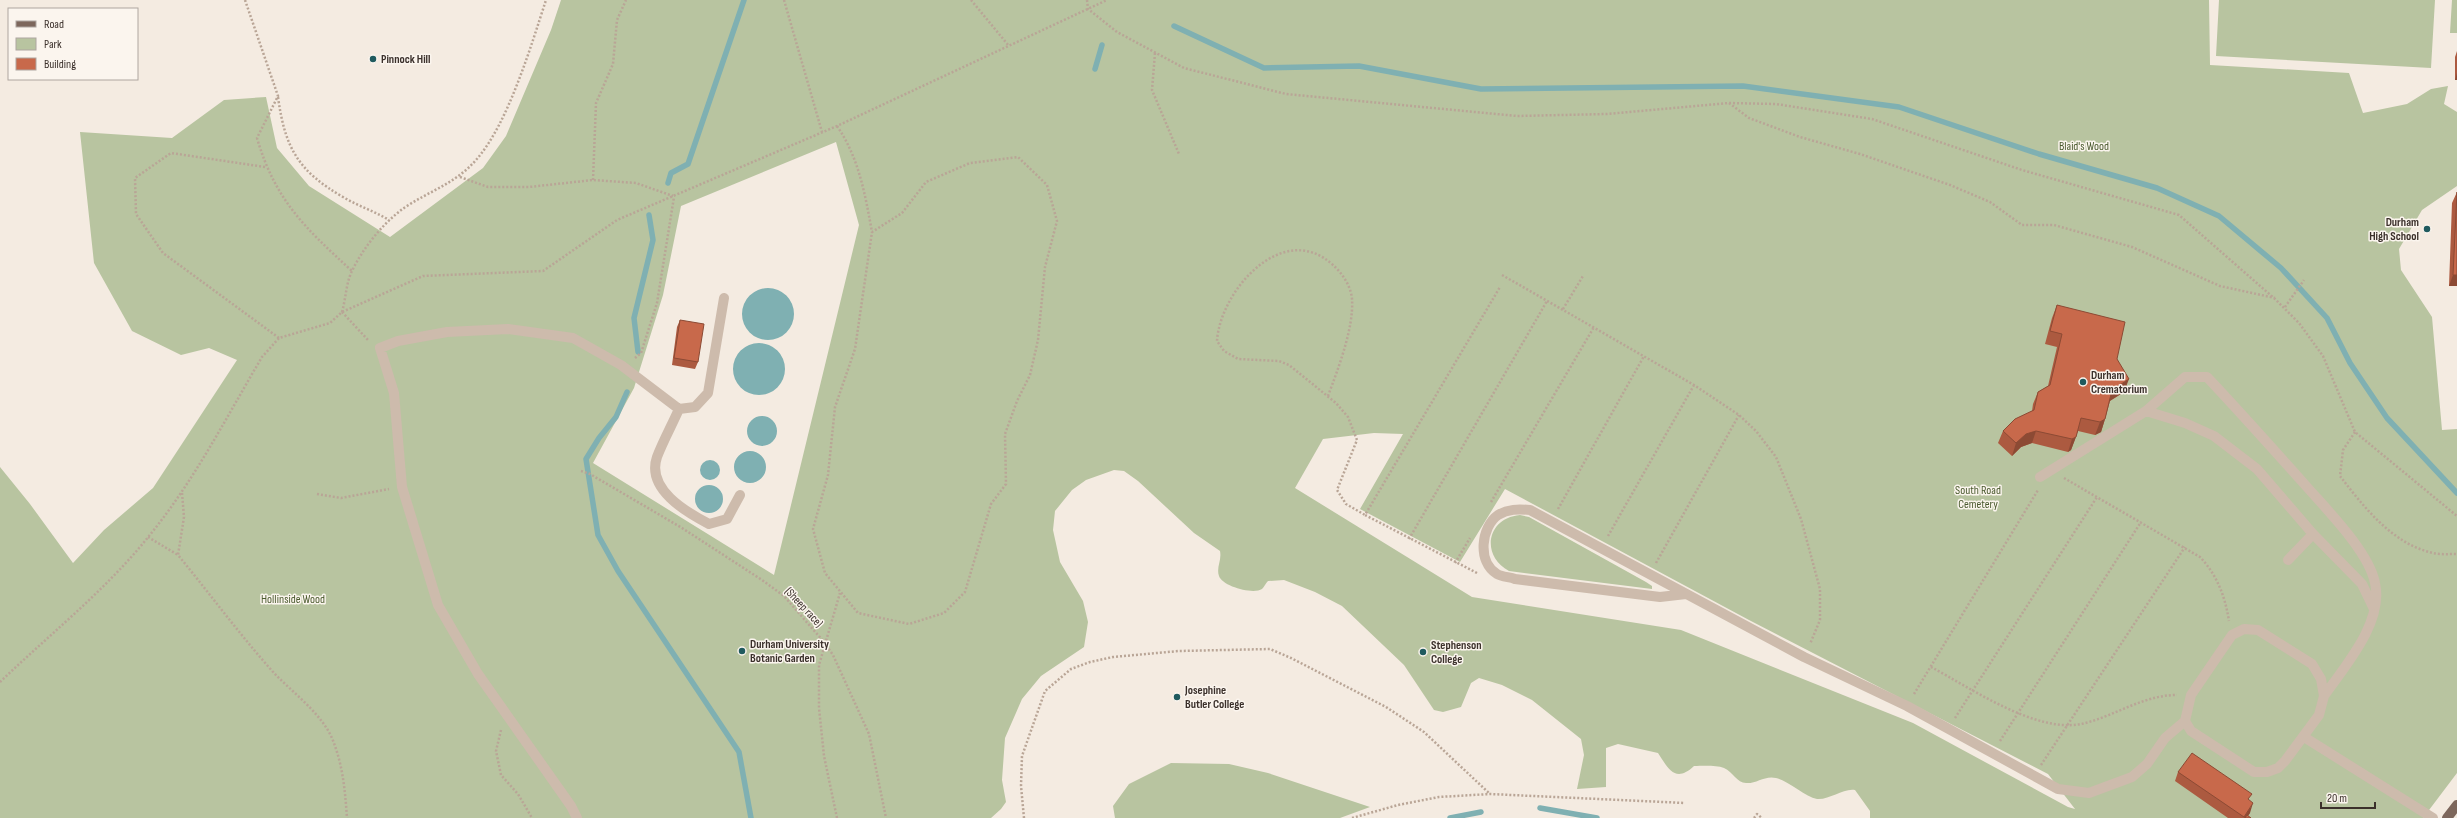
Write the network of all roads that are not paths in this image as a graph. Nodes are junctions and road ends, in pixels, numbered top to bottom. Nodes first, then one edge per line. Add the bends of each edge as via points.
1 (724, 298) dead end
2 (679, 409) junction
3 (2146, 411) junction
4 (2040, 477) dead end
5 (740, 495) dead end
6 (2313, 534) junction
7 (2288, 560) dead end
8 (1686, 594) junction
9 (2374, 609) junction
10 (2324, 696) junction
11 (2185, 721) junction
12 (2304, 737) junction
13 (2457, 805) edge
14 (577, 818) edge
15 (2433, 818) edge
16 (2447, 818) edge

1 - 2 lane via 708,393 695,407
2 - 5 lane via 656,458 655,471 659,486 687,512 709,524 727,519
2 - 14 lane via 621,365 573,338 508,329 447,332 398,341 380,348 394,393 402,487 438,606 478,674
3 - 4 lane
3 - 6 lane via 2185,423 2214,436 2238,452 2257,469
3 - 9 lane via 2186,377 2207,377 2244,415 2341,526 2366,561 2376,583
6 - 7 lane
6 - 9 lane via 2362,584
8 - 8 lane via 1660,597 1515,579 1497,574 1488,564 1484,552 1484,538 1489,523 1498,515 1512,509 1530,510
8 - 11 lane via 1804,657 1907,706 2058,789 2089,792 2132,777 2147,764 2166,738
9 - 10 lane via 2366,637
10 - 11 lane via 2321,679 2312,664 2258,630 2244,629 2232,635 2191,695
10 - 12 lane via 2319,715
11 - 12 lane via 2191,731 2254,772 2278,768
12 - 15 lane
13 - 16 main road

